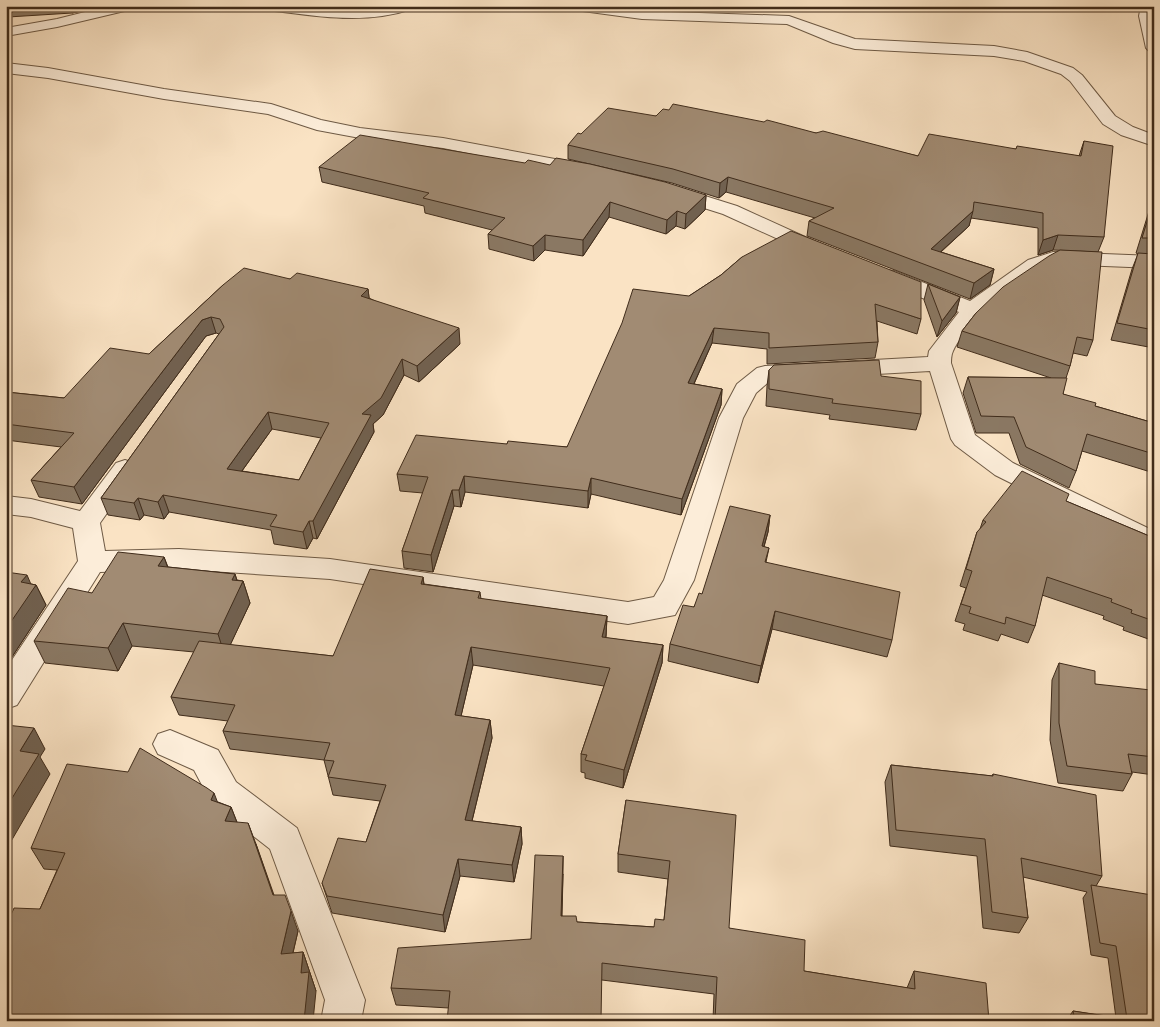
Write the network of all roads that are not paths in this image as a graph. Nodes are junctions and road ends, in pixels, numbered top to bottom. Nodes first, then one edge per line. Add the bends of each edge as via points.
1 (128, 6) edge
2 (268, 6) edge
3 (407, 6) edge
4 (575, 6) edge
5 (1148, 6) edge
6 (6, 32) edge
7 (1154, 48) edge
8 (6, 68) edge
9 (1154, 141) edge
10 (608, 176) edge
11 (654, 187) edge
12 (836, 257) edge
13 (1154, 262) edge
14 (873, 271) edge
15 (972, 310) junction
16 (939, 363) junction
17 (137, 452) edge
18 (6, 505) edge
19 (86, 522) junction
20 (1154, 544) edge
21 (92, 562) junction
22 (6, 696) edge
23 (170, 744) dead end
24 (341, 1021) edge

1 - 6 street
2 - 3 street via 351,14 397,10
4 - 9 street via 642,15 789,20 836,40 855,44 994,51 1027,57 1067,71 1109,120 1127,132
5 - 7 street via 1146,16
8 - 10 street via 271,109 360,133 443,143
11 - 12 street via 730,210
13 - 15 street via 1053,258 1035,264
14 - 15 street
15 - 16 street via 941,351
16 - 20 street via 964,440 1004,469
16 - 21 street via 765,373 746,389 732,418 680,580 664,607 628,613 330,569 179,560
17 - 19 street
18 - 19 street
19 - 21 street
21 - 22 street
23 - 24 street via 206,760 224,793 284,839 345,1000

